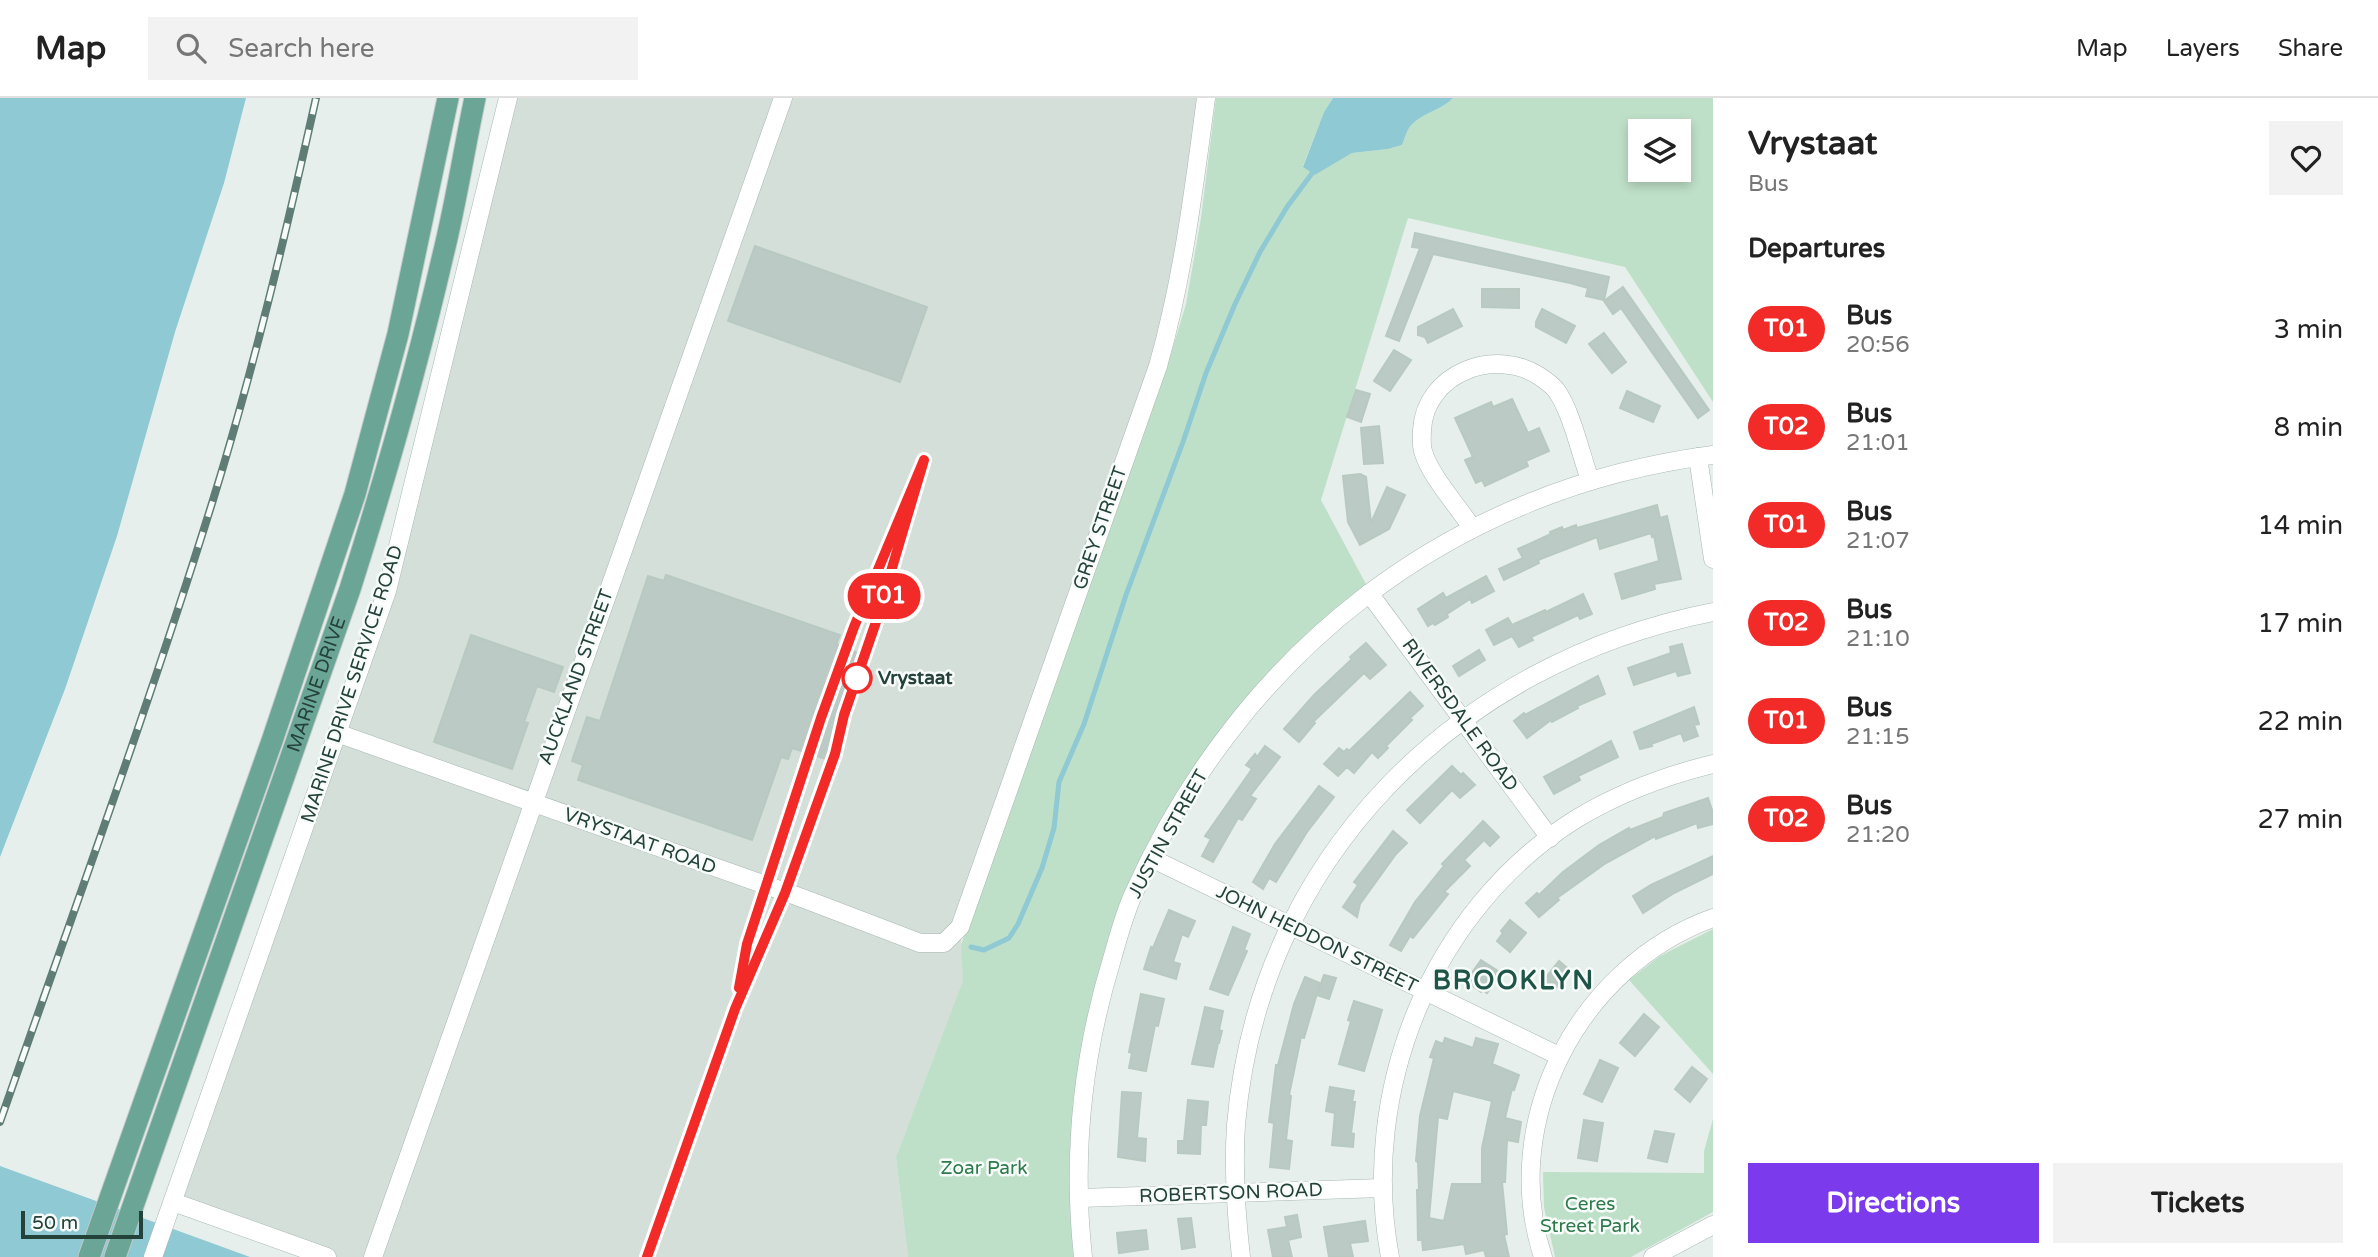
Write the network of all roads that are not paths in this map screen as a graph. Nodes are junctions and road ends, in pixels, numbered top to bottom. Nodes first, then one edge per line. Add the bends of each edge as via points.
1 (449, 98) edge
2 (475, 98) edge
3 (508, 98) edge
4 (783, 98) edge
5 (1206, 98) edge
6 (1705, 456) edge
7 (1590, 480) junction
8 (1472, 528) junction
9 (1713, 559) edge
10 (1369, 593) junction
11 (1713, 612) edge
12 (1463, 718) junction
13 (337, 733) junction
14 (1713, 764) edge
15 (532, 802) junction
16 (1550, 838) junction
17 (1151, 858) junction
18 (1713, 918) edge
19 (1290, 926) junction
20 (944, 943) joint
21 (1425, 992) junction
22 (1559, 1056) junction
23 (1382, 1188) junction
24 (1235, 1192) junction
25 (1080, 1198) junction
26 (173, 1202) junction
27 (1713, 1225) edge
28 (89, 1257) edge
29 (115, 1257) edge
30 (153, 1257) edge
31 (327, 1257) edge
32 (373, 1257) edge
33 (1083, 1257) edge
34 (1241, 1257) edge
35 (1390, 1257) edge
36 (1543, 1257) edge
37 (1653, 1257) edge

1 - 28 main road, MARINE DRIVE via 398,334 355,494
2 - 29 main road, MARINE DRIVE via 444,255 373,517
3 - 13 street, MARINE DRIVE SERVICE ROAD via 387,591
4 - 15 street, AUCKLAND STREET
5 - 20 street, GREY STREET via 1183,259 1158,366 960,927
6 - 7 street, JUSTIN STREET
6 - 9 street
7 - 8 street, JUSTIN STREET
7 - 8 street via 1555,389 1524,367 1474,367 1439,387 1429,402 1422,433 1422,451 1432,470
8 - 10 street, JUSTIN STREET
10 - 12 street, RIVERSDALE ROAD
10 - 17 street, JUSTIN STREET via 1305,648 1230,730 1193,783
11 - 12 street via 1596,645 1527,677
12 - 16 street, RIVERSDALE ROAD
12 - 19 street via 1411,762 1364,812 1324,867
13 - 15 street, VRYSTAAT ROAD
13 - 26 street, MARINE DRIVE SERVICE ROAD
14 - 16 street via 1628,791
15 - 20 street, VRYSTAAT ROAD via 920,943
15 - 32 street, AUCKLAND STREET
16 - 21 street via 1483,901
17 - 19 street, JOHN HEDDON STREET
17 - 25 street, JUSTIN STREET via 1117,943 1086,1067 1079,1137
18 - 22 street via 1665,941 1632,964 1598,997
19 - 21 street, JOHN HEDDON STREET
19 - 24 street via 1246,1056
21 - 22 street, JOHN HEDDON STREET
21 - 23 street via 1393,1083
22 - 36 street via 1542,1101 1532,1153 1532,1204
23 - 24 street, ROBERTSON ROAD
23 - 35 street
24 - 25 street, ROBERTSON ROAD
24 - 34 street
25 - 33 street, JUSTIN STREET
26 - 30 street, MARINE DRIVE SERVICE ROAD
26 - 31 street
27 - 37 street

